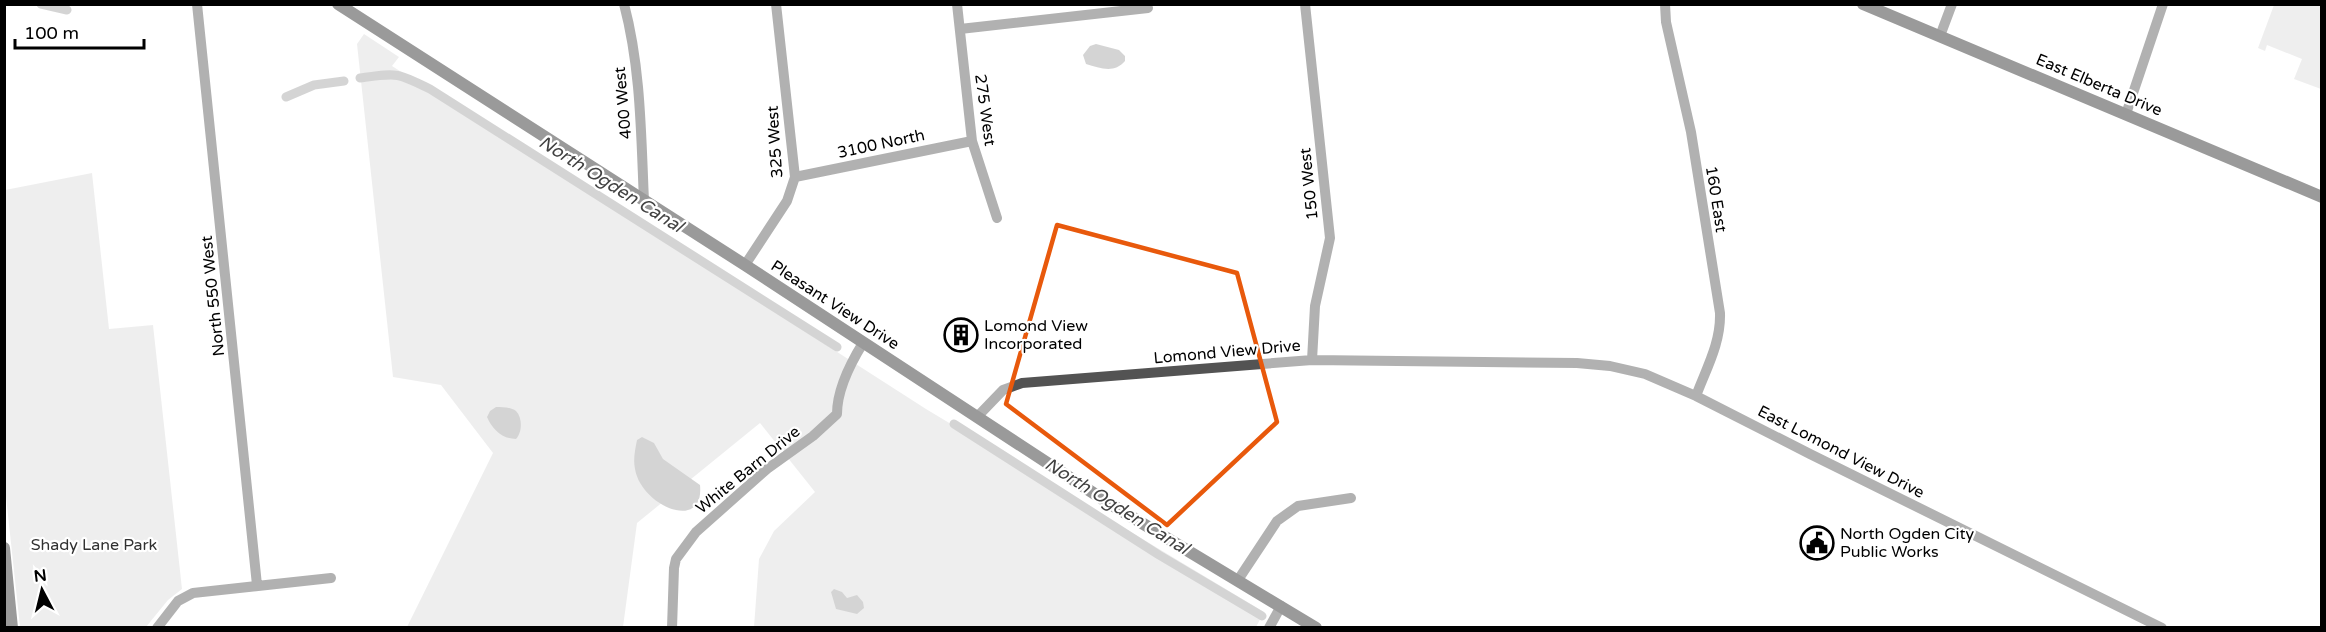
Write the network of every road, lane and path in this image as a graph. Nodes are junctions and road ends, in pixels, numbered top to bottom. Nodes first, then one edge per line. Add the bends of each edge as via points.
1 (197, 4) edge
2 (338, 4) edge
3 (624, 4) edge
4 (776, 4) edge
5 (957, 4) edge
6 (1305, 4) edge
7 (1665, 4) edge
8 (1863, 4) edge
9 (1952, 4) edge
10 (2163, 4) edge
11 (1148, 8) dead end
12 (960, 28) junction
13 (1940, 36) junction
14 (2126, 114) junction
15 (972, 141) junction
16 (795, 177) junction
17 (2322, 197) edge
18 (644, 201) junction
19 (997, 218) dead end
20 (745, 265) junction
21 (863, 343) junction
22 (1312, 360) junction
23 (1492, 363) joint
24 (1696, 396) junction
25 (977, 417) junction
26 (1351, 498) dead end
27 (4, 548) edge
28 (332, 578) dead end
29 (1239, 580) junction
30 (257, 585) junction
31 (1281, 606) junction
32 (12, 627) edge
33 (157, 627) edge
34 (672, 627) edge
35 (1269, 627) edge
36 (1316, 627) edge
37 (2162, 627) edge

1 - 30 street, North 550 West
2 - 18 street, Pleasant View Drive
3 - 18 street, 400 West via 632,34
4 - 16 street, 325 West
5 - 12 street, 275 West
6 - 22 street, 150 West via 1330,237 1315,306
7 - 24 street, 160 East via 1691,132 1720,314 1716,344
8 - 13 street, East Elberta Drive
9 - 13 street
10 - 14 street
11 - 12 street
12 - 15 street, 275 West
13 - 14 street, East Elberta Drive
14 - 17 street, East Elberta Drive
15 - 16 street, 3100 North
15 - 19 street, 275 West
16 - 20 street, 325 West via 788,201
18 - 20 street, Pleasant View Drive
20 - 21 street, Pleasant View Drive
21 - 25 street, Pleasant View Drive
21 - 34 street, White Barn Drive via 847,370 837,414 696,532 676,560
22 - 23 street, Lomond View Drive
22 - 25 street, Lomond View Drive via 1022,383 1003,390
23 - 24 street, East Lomond View Drive via 1610,366 1645,374
24 - 37 street, East Lomond View Drive
25 - 29 street, Pleasant View Drive via 1107,502
26 - 29 street via 1298,506 1277,521
27 - 32 street
28 - 30 street
29 - 31 street, Pleasant View Drive
30 - 33 street via 193,593 178,601
31 - 35 street
31 - 36 street, Pleasant View Drive

